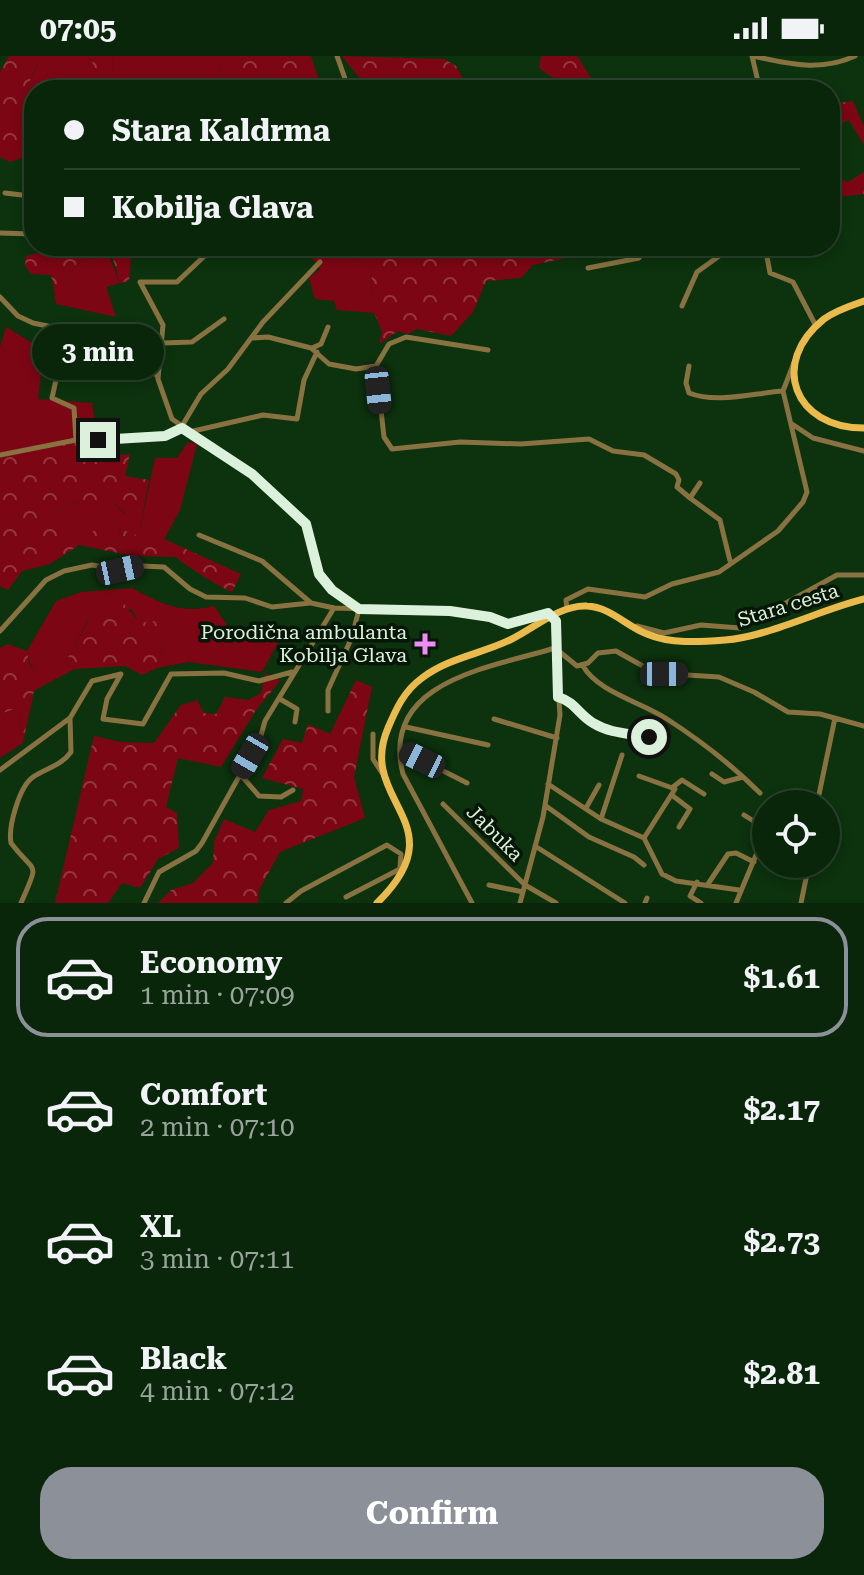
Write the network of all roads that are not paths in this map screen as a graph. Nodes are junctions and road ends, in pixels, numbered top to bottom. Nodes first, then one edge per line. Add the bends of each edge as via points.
1 (337, 56) edge
2 (753, 56) edge
3 (855, 56) edge
4 (348, 80) edge
5 (758, 80) edge
6 (5, 193) dead end
7 (24, 195) edge
8 (24, 232) edge
9 (0, 233) edge
10 (204, 256) edge
11 (640, 256) edge
12 (719, 256) edge
13 (767, 256) edge
14 (320, 262) dead end
15 (588, 268) dead end
16 (0, 297) edge
17 (864, 301) edge
18 (682, 306) dead end
19 (224, 319) dead end
20 (816, 326) junction
21 (328, 327) dead end
22 (67, 329) junction
23 (251, 338) junction
24 (163, 343) junction
25 (314, 350) junction
26 (488, 350) dead end
27 (798, 356) junction
28 (376, 366) junction
29 (689, 366) dead end
30 (158, 379) junction
31 (783, 391) junction
32 (791, 423) junction
33 (182, 428) junction
34 (864, 428) edge
35 (188, 432) junction
36 (76, 440) junction
37 (864, 451) edge
38 (0, 455) edge
39 (700, 483) dead end
40 (690, 498) junction
41 (199, 535) dead end
42 (730, 561) junction
43 (864, 575) edge
44 (864, 599) edge
45 (311, 603) junction
46 (334, 608) junction
47 (359, 609) junction
48 (567, 609) junction
49 (553, 617) junction
50 (628, 624) junction
51 (0, 631) edge
52 (555, 648) junction
53 (583, 666) junction
54 (292, 672) junction
55 (558, 697) junction
56 (280, 699) junction
57 (328, 711) dead end
58 (70, 718) junction
59 (835, 718) junction
60 (494, 719) dead end
61 (295, 722) dead end
62 (864, 726) edge
63 (406, 727) junction
64 (373, 734) dead end
65 (655, 737) dead end
66 (557, 738) junction
67 (488, 745) dead end
68 (399, 749) junction
69 (622, 755) dead end
70 (382, 769) junction
71 (0, 770) edge
72 (240, 774) junction
73 (712, 774) dead end
74 (639, 776) dead end
75 (743, 777) junction
76 (467, 783) dead end
77 (548, 784) junction
78 (599, 785) dead end
79 (673, 787) junction
80 (293, 790) dead end
81 (757, 790) edge
82 (820, 790) edge
83 (704, 794) dead end
84 (673, 796) junction
85 (443, 804) dead end
86 (545, 805) junction
87 (586, 808) junction
88 (744, 815) dead end
89 (601, 819) junction
90 (752, 821) edge
91 (679, 827) dead end
92 (644, 838) junction
93 (535, 846) junction
94 (752, 861) edge
95 (644, 865) dead end
96 (752, 866) edge
97 (402, 872) junction
98 (806, 878) edge
99 (697, 882) junction
100 (708, 884) junction
101 (489, 885) dead end
102 (525, 885) junction
103 (739, 890) junction
104 (523, 892) junction
105 (346, 897) dead end
106 (21, 903) edge
107 (144, 903) edge
108 (286, 903) edge
109 (377, 903) edge
110 (472, 903) edge
111 (520, 903) edge
112 (556, 903) edge
113 (625, 903) edge
114 (701, 903) edge
115 (736, 903) edge
116 (801, 903) edge

1 - 4 street
2 - 3 street via 801,66
2 - 5 street
6 - 7 street
8 - 9 street
10 - 24 street via 177,282 140,282 161,318
11 - 15 street
12 - 18 street via 697,272
13 - 20 street via 770,273 793,282
14 - 23 street
16 - 22 street via 18,316
17 - 20 main road via 834,312
19 - 24 street via 192,342
20 - 27 main road
21 - 25 street
22 - 30 street via 152,360
22 - 36 street via 52,398 74,408
23 - 25 street via 268,337
23 - 33 street via 201,394
24 - 30 street
25 - 28 street via 329,364
25 - 35 street via 297,419 263,415
26 - 28 street via 406,337 389,344
27 - 31 street
27 - 34 main road via 797,392 804,406 831,425
28 - 40 street via 384,437 392,449 589,439 613,451 649,457 676,474 677,487
29 - 31 street via 686,383 689,393 697,396
30 - 33 street via 172,419
31 - 32 street
32 - 37 street via 813,438
32 - 42 street via 805,475 803,502 778,531
33 - 35 street
33 - 36 street via 165,436
35 - 47 street via 252,474 306,524 319,574
36 - 38 street
39 - 40 street
40 - 42 street via 720,520
41 - 45 street via 262,561
42 - 48 street via 719,572 645,597 588,589 566,600
43 - 50 street, Stara cesta via 837,575 740,628 701,625 664,633
44 - 50 main road, Stara cesta via 738,639 664,640
45 - 46 street
45 - 51 street via 272,607 245,598 206,597 164,567 120,570 92,565 46,580
46 - 47 street
46 - 54 street
47 - 49 street via 450,611 508,624 541,613
47 - 57 street via 328,690
48 - 49 main road
48 - 50 main road, Stara cesta via 595,607
49 - 52 street
49 - 70 main road via 423,677 395,712 382,745
52 - 53 street
52 - 55 street
52 - 63 street via 452,679 419,702
53 - 59 street via 598,653 616,651 655,673 719,677 788,712
53 - 75 street via 590,677 729,761
54 - 56 street
54 - 58 street via 259,681 224,673 171,674 143,724 103,719 107,699 121,679 116,673 92,681
55 - 65 street via 607,730
55 - 66 street
56 - 61 street via 297,709
56 - 72 street
58 - 71 street
58 - 106 street via 71,752 29,780 9,824 11,843 34,870
59 - 62 street
59 - 82 street
60 - 66 street
63 - 67 street
63 - 68 street
64 - 70 street via 373,759
66 - 77 street
68 - 76 street
68 - 110 street via 403,774
69 - 89 street
70 - 97 main road via 409,830 410,856
72 - 80 street via 259,796 281,797
72 - 107 street via 202,843 159,872
73 - 75 street via 724,782
74 - 79 street
75 - 81 street
77 - 86 street
77 - 87 street
78 - 87 street
79 - 83 street via 682,780
79 - 84 street
84 - 91 street via 690,809
84 - 92 street
85 - 102 street, Jabuka
86 - 93 street
86 - 95 street via 589,837
87 - 89 street
88 - 90 street
89 - 92 street
92 - 99 street via 662,874
93 - 102 street
93 - 113 street
94 - 100 street via 728,854
96 - 103 street
97 - 105 street
97 - 108 street via 401,854 387,845
97 - 109 main road
98 - 116 street
99 - 100 street
99 - 114 street via 690,896
100 - 103 street
101 - 104 street
102 - 104 street
102 - 112 street, Jabuka
103 - 115 street
104 - 111 street

